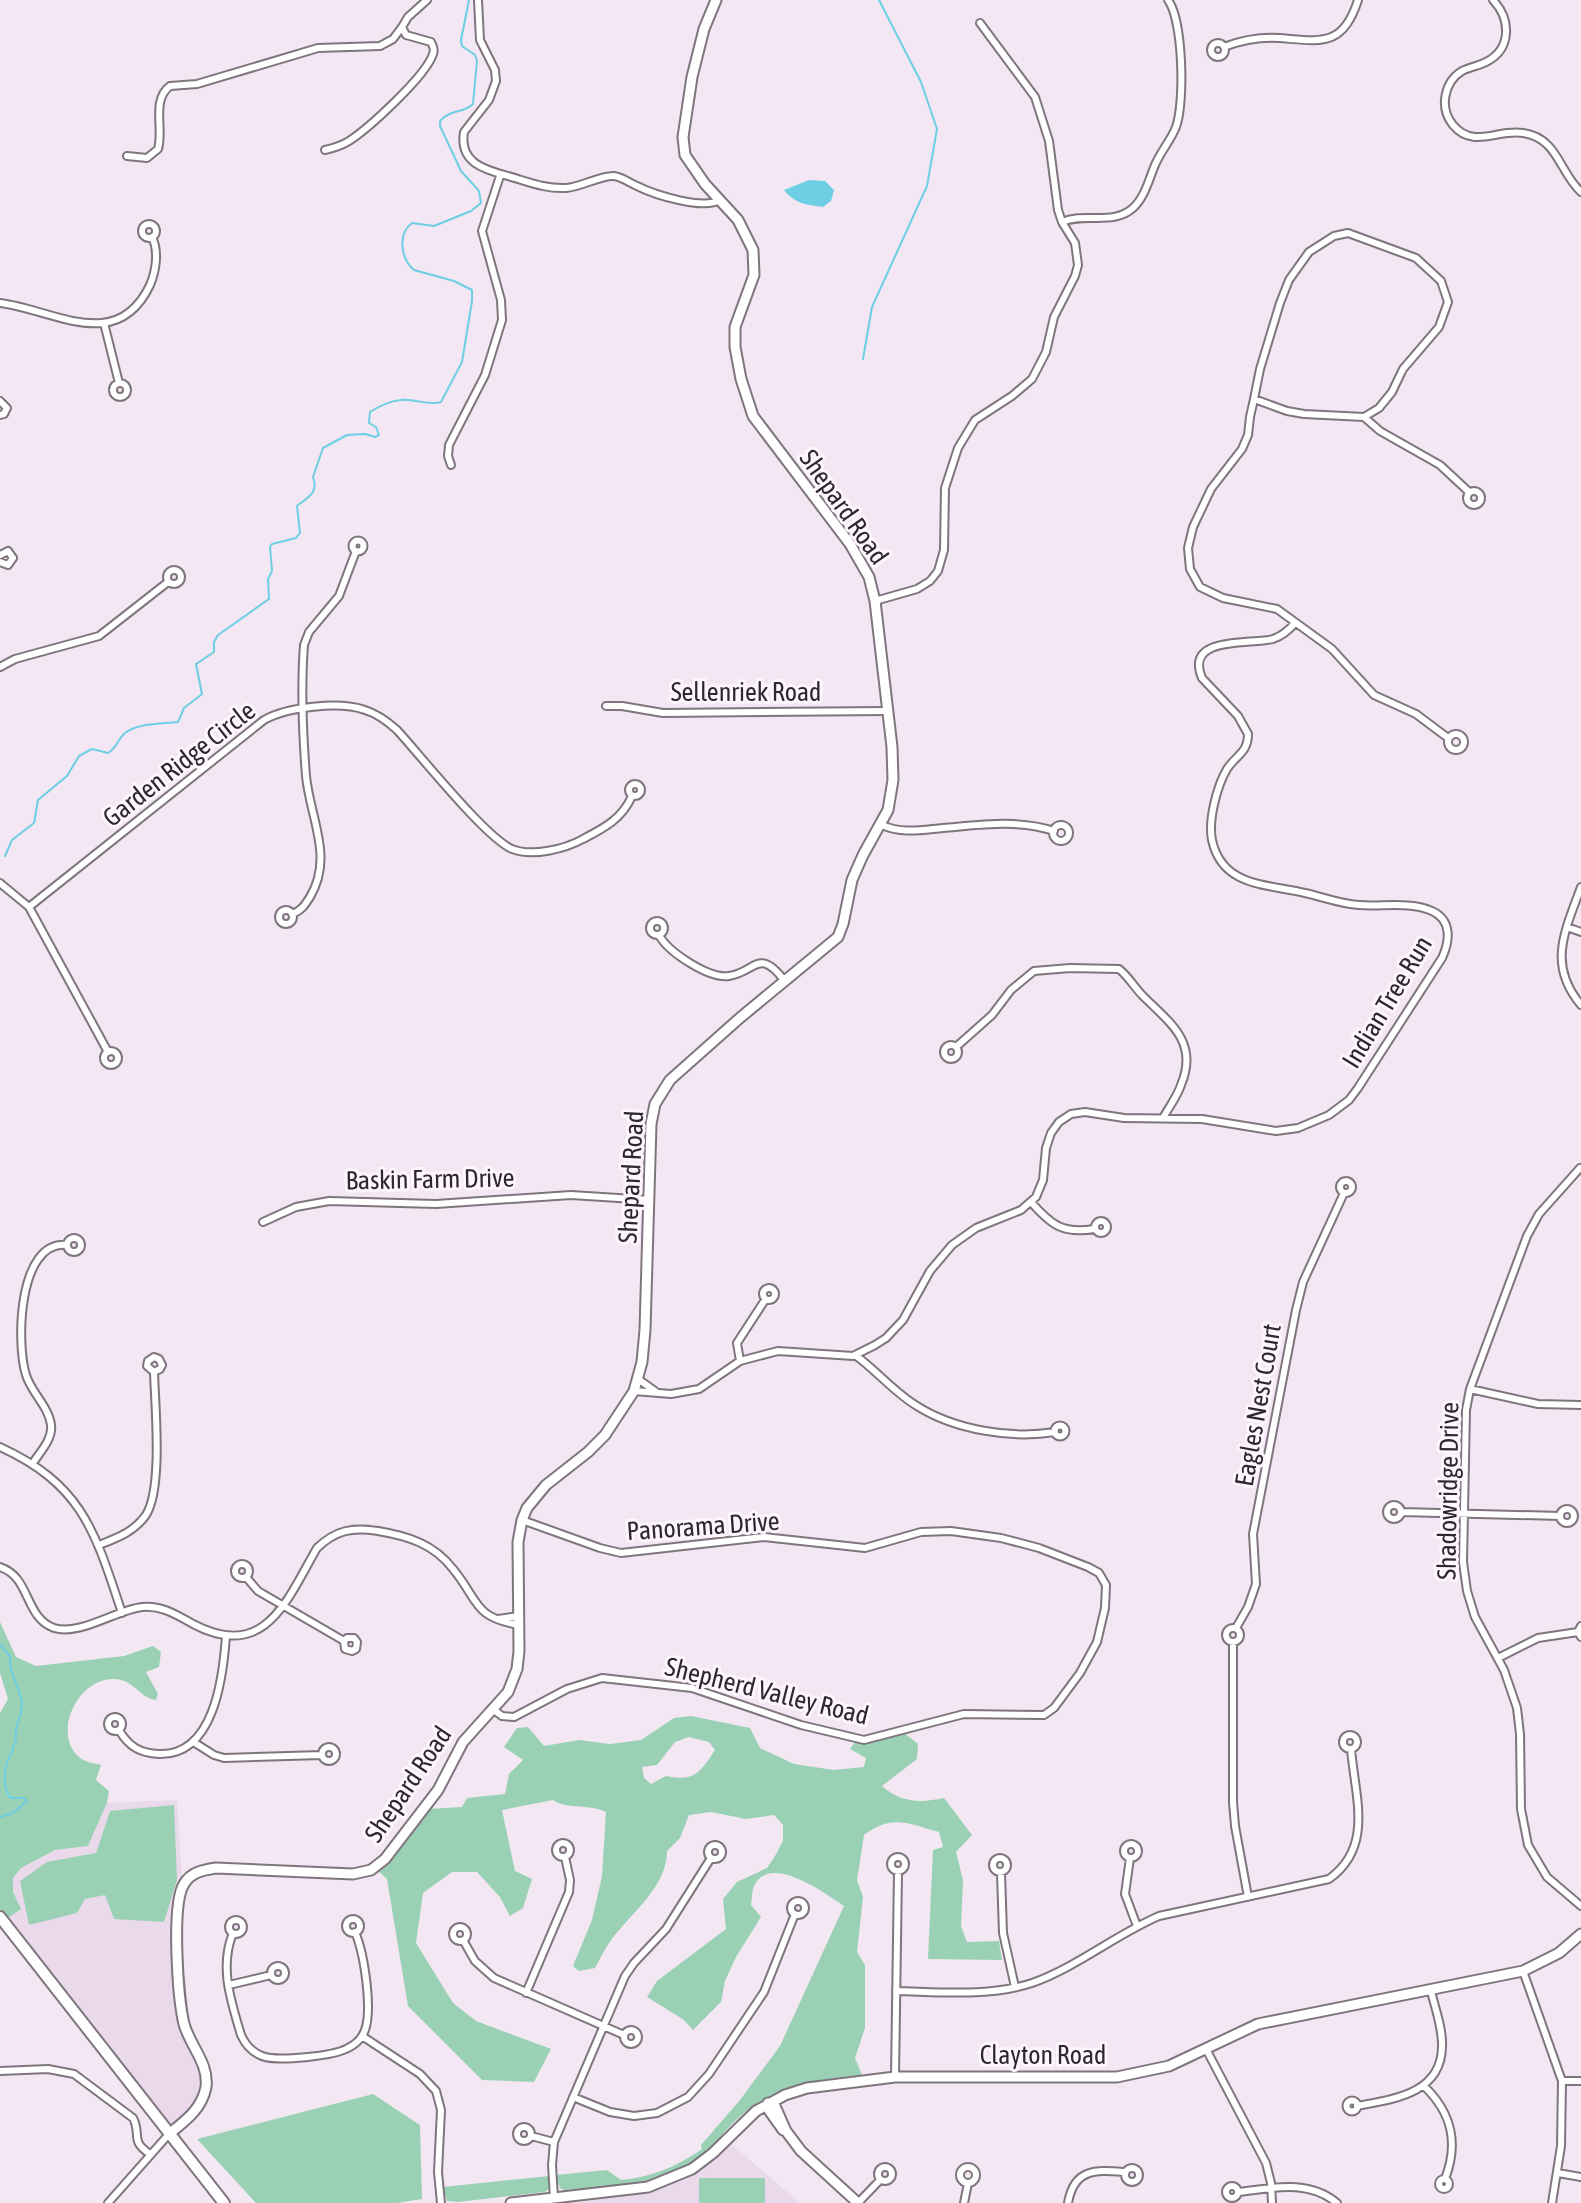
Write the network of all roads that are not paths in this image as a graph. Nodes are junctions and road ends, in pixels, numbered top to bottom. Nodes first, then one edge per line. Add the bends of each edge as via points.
1 (427, 0) edge
2 (478, 0) edge
3 (716, 0) edge
4 (1168, 0) edge
5 (1358, 0) edge
6 (1493, 0) edge
7 (980, 23) dead end
8 (402, 27) junction
9 (1224, 47) dead end
10 (325, 150) dead end
11 (127, 156) dead end
12 (500, 176) junction
13 (1581, 192) edge
14 (720, 200) junction
15 (1062, 222) junction
16 (152, 237) dead end
17 (0, 303) edge
18 (104, 323) junction
19 (119, 383) dead end
20 (1254, 399) junction
21 (0, 401) edge
22 (0, 415) edge
23 (1364, 417) junction
24 (451, 465) dead end
25 (1469, 492) dead end
26 (356, 551) dead end
27 (0, 555) edge
28 (0, 562) edge
29 (168, 582) dead end
30 (875, 601) junction
31 (1295, 623) junction
32 (0, 667) edge
33 (606, 706) dead end
34 (305, 708) junction
35 (887, 711) junction
36 (1448, 738) dead end
37 (632, 796) dead end
38 (882, 825) junction
39 (1054, 831) dead end
40 (0, 883) edge
41 (1581, 887) edge
42 (29, 907) junction
43 (292, 914) dead end
44 (1567, 927) junction
45 (1581, 932) edge
46 (659, 935) dead end
47 (784, 980) junction
48 (1581, 1005) edge
49 (956, 1047) dead end
50 (108, 1052) dead end
51 (1163, 1118) junction
52 (1580, 1168) edge
53 (1574, 1174) junction
54 (1581, 1180) edge
55 (1344, 1193) dead end
56 (650, 1200) junction
57 (1031, 1202) junction
58 (263, 1222) dead end
59 (1094, 1229) dead end
60 (67, 1245) dead end
61 (765, 1300) dead end
62 (855, 1355) junction
63 (740, 1361) junction
64 (154, 1372) dead end
65 (638, 1379) junction
66 (1470, 1389) junction
67 (634, 1391) junction
68 (655, 1391) junction
69 (1581, 1405) edge
70 (1055, 1432) dead end
71 (0, 1447) edge
72 (33, 1463) junction
73 (1401, 1512) dead end
74 (1463, 1514) junction
75 (1560, 1516) dead end
76 (522, 1520) junction
77 (99, 1545) junction
78 (0, 1567) edge
79 (246, 1577) dead end
80 (1106, 1595) joint
81 (283, 1606) junction
82 (122, 1613) junction
83 (519, 1621) junction
84 (1580, 1632) edge
85 (226, 1636) junction
86 (344, 1641) dead end
87 (1498, 1658) junction
88 (494, 1710) junction
89 (119, 1730) dead end
90 (195, 1743) junction
91 (1351, 1749) dead end
92 (322, 1755) dead end
93 (565, 1857) dead end
94 (711, 1858) dead end
95 (1130, 1858) dead end
96 (898, 1872) dead end
97 (1001, 1873) dead end
98 (1248, 1897) junction
99 (1581, 1906) edge
100 (795, 1914) dead end
101 (0, 1917) edge
102 (1137, 1926) junction
103 (355, 1932) dead end
104 (233, 1933) dead end
105 (1581, 1934) edge
106 (463, 1940) dead end
107 (1523, 1971) junction
108 (271, 1975) dead end
109 (229, 1985) junction
110 (1015, 1987) junction
111 (896, 1991) junction
112 (1431, 1991) junction
113 (526, 1993) junction
114 (603, 2026) junction
115 (624, 2035) dead end
116 (362, 2036) junction
117 (1206, 2049) junction
118 (0, 2071) edge
119 (895, 2077) junction
120 (1562, 2081) junction
121 (1581, 2081) edge
122 (1424, 2086) junction
123 (573, 2097) junction
124 (769, 2104) junction
125 (1357, 2106) dead end
126 (169, 2134) junction
127 (531, 2136) dead end
128 (554, 2142) junction
129 (150, 2154) junction
130 (1124, 2172) dead end
131 (1558, 2173) junction
132 (1581, 2177) edge
133 (1445, 2179) dead end
134 (880, 2180) dead end
135 (968, 2183) dead end
136 (1272, 2188) junction
137 (1239, 2192) dead end
138 (554, 2198) junction
139 (108, 2203) edge
140 (224, 2203) edge
141 (441, 2203) edge
142 (511, 2203) edge
143 (858, 2203) edge
144 (964, 2203) edge
145 (1068, 2203) edge
146 (1272, 2203) edge
147 (1337, 2203) edge
148 (1552, 2203) edge

1 - 8 street
2 - 12 street via 480,40 496,81 489,100 466,127 464,149 481,168
3 - 14 street, Shepard Road via 692,77 683,145 688,162
4 - 15 street via 1178,21 1181,59 1175,129 1133,208 1116,217
5 - 9 street via 1345,26 1331,37 1265,38
6 - 13 street via 1506,21 1504,43 1486,62 1454,77 1444,100 1449,119 1475,138 1517,132 1535,136 1557,153
7 - 15 street via 1039,108
8 - 10 street via 406,35 431,42 433,54 415,81 364,129 340,147
8 - 11 street via 380,46 318,48 197,84 170,86 161,99 158,149 147,158
12 - 14 street via 562,189 615,176 680,199 712,205
12 - 24 street via 482,231 502,320 485,375 449,445
14 - 30 street, Shepard Road via 743,227 755,263 735,327 737,363 748,402 768,439 856,552
15 - 30 street via 1075,243 1078,265 1054,317 1041,365 1026,386 975,420 958,448 945,488 944,550 938,571 917,589
16 - 18 street via 156,253 148,289 120,318
17 - 18 street via 76,323
18 - 19 street
20 - 23 street via 1304,414
20 - 23 street via 1289,280 1317,245 1348,233 1416,258 1441,281 1448,302 1439,327 1403,369 1387,401
20 - 31 street via 1242,449 1214,484 1193,527 1189,564 1200,587 1211,594 1277,609
21 - 22 street via 7,408
23 - 25 street via 1440,465
26 - 34 street via 339,596 305,641
27 - 28 street via 8,551 13,558 8,565
29 - 32 street via 99,636
30 - 35 street, Shepard Road
31 - 36 street via 1332,649 1374,695 1416,714
31 - 51 street, Indian Tree Run via 1274,639 1217,646 1200,660 1202,678 1248,734 1243,754 1223,776 1214,808 1211,839 1218,857 1228,871 1249,883 1341,903 1432,911 1446,925 1449,938 1358,1088 1329,1115 1276,1131
33 - 35 street, Sellenriek Road via 663,713
34 - 37 street, Garden Ridge Circle via 361,709 387,721 493,836 515,850 535,852 574,844 621,816
34 - 42 street, Garden Ridge Circle via 264,720
34 - 43 street via 306,778 321,863 313,892
35 - 38 street, Shepard Road via 893,780
38 - 39 street via 896,832 981,825 1036,825
38 - 47 street, Shepard Road via 857,866 838,937
40 - 42 street
41 - 44 street
42 - 50 street
44 - 45 street
44 - 48 street via 1561,967
46 - 47 street via 671,950 720,976 764,964
47 - 56 street, Shepard Road via 661,1092 651,1124
49 - 51 street via 1034,971 1119,969 1173,1024 1183,1042 1184,1078
51 - 57 street, Indian Tree Run via 1085,1112 1064,1117 1048,1139 1043,1180
52 - 53 street, Shadowridge Drive
53 - 54 street
53 - 66 street, Shadowridge Drive via 1527,1236
55 - 98 street, Eagles Nest Court via 1303,1282 1253,1534 1256,1584 1236,1628 1226,1634 1233,1642 1235,1826
56 - 58 street, Baskin Farm Drive via 571,1195 436,1204 329,1201 296,1207
56 - 65 street, Shepard Road
57 - 59 street via 1058,1227
57 - 62 street via 952,1245 897,1328
60 - 72 street via 47,1249 28,1278 23,1362 51,1432
61 - 63 street via 737,1343
62 - 63 street via 778,1351
62 - 70 street via 916,1406 943,1419 999,1432
63 - 68 street via 699,1389
64 - 77 street via 153,1499 131,1531
65 - 67 street, Shepard Road
65 - 68 street
66 - 69 street via 1530,1403
66 - 74 street, Shadowridge Drive
67 - 68 street
67 - 76 street, Shepard Road via 605,1435 546,1485
71 - 72 street
72 - 77 street via 65,1491
73 - 74 street
74 - 75 street
74 - 87 street, Shadowridge Drive via 1467,1591
76 - 80 street, Panorama Drive via 621,1553 764,1537 865,1548 921,1532 974,1533 1039,1548 1088,1567 1104,1580
76 - 83 street, Shepard Road
77 - 82 street
78 - 82 street via 20,1580 32,1610 53,1627 68,1629
79 - 81 street via 252,1587
80 - 88 street, Shepherd Valley Road via 1093,1651 1044,1715 964,1714 864,1740 692,1688 602,1678 567,1689 514,1717
81 - 83 street via 317,1548 335,1533 364,1529 402,1535 427,1546 454,1569 481,1611 502,1622
81 - 85 street via 255,1632
81 - 86 street
82 - 85 street via 158,1607
83 - 88 street, Shepard Road via 514,1678
84 - 87 street via 1538,1638
85 - 90 street via 219,1689
87 - 99 street, Shadowridge Drive via 1517,1708 1521,1809 1528,1845 1547,1877
88 - 126 street, Shepard Road via 463,1742 438,1790 371,1870 353,1874 216,1868 185,1881 177,1914 182,2011 206,2083 197,2108
89 - 90 street via 131,1746 149,1753 176,1753
90 - 92 street via 224,1758
91 - 98 street via 1358,1829 1348,1862 1323,1882
93 - 113 street via 569,1892
94 - 114 street via 666,1929 629,1969
95 - 102 street via 1125,1894
96 - 111 street
97 - 110 street via 1003,1933
98 - 102 street via 1182,1910
100 - 123 street via 767,1988 688,2097 670,2108 634,2116
101 - 126 main road
102 - 110 street via 1047,1977
103 - 116 street via 368,2012
104 - 109 street via 225,1960
105 - 107 street, Clayton Road via 1559,1953
106 - 113 street via 486,1972
107 - 112 street, Clayton Road
107 - 120 street
108 - 109 street
109 - 116 street via 243,2039 261,2056 342,2051
110 - 111 street
111 - 119 street
112 - 117 street, Clayton Road via 1258,2024
112 - 122 street via 1442,2046 1438,2067
113 - 114 street
114 - 115 street
114 - 123 street
116 - 141 street via 420,2074 436,2091 441,2110
117 - 119 street, Clayton Road via 1128,2076
117 - 136 street via 1262,2154
118 - 129 street via 74,2074 133,2118 136,2140
119 - 124 street, Clayton Road via 807,2088
120 - 121 street
120 - 131 street
122 - 125 street
122 - 133 street via 1441,2106 1452,2137
123 - 128 street
124 - 138 street, Clayton Road via 706,2159 678,2176 648,2187
124 - 143 street via 780,2129
126 - 129 street, Shepard Road
126 - 140 main road
127 - 128 street
128 - 138 street
129 - 139 street, Shepard Road
130 - 145 street via 1102,2169 1086,2174 1074,2184
131 - 132 street
131 - 148 street
134 - 143 street
135 - 144 street
136 - 137 street
136 - 146 street
136 - 147 street via 1307,2187
138 - 142 street, Clayton Road

